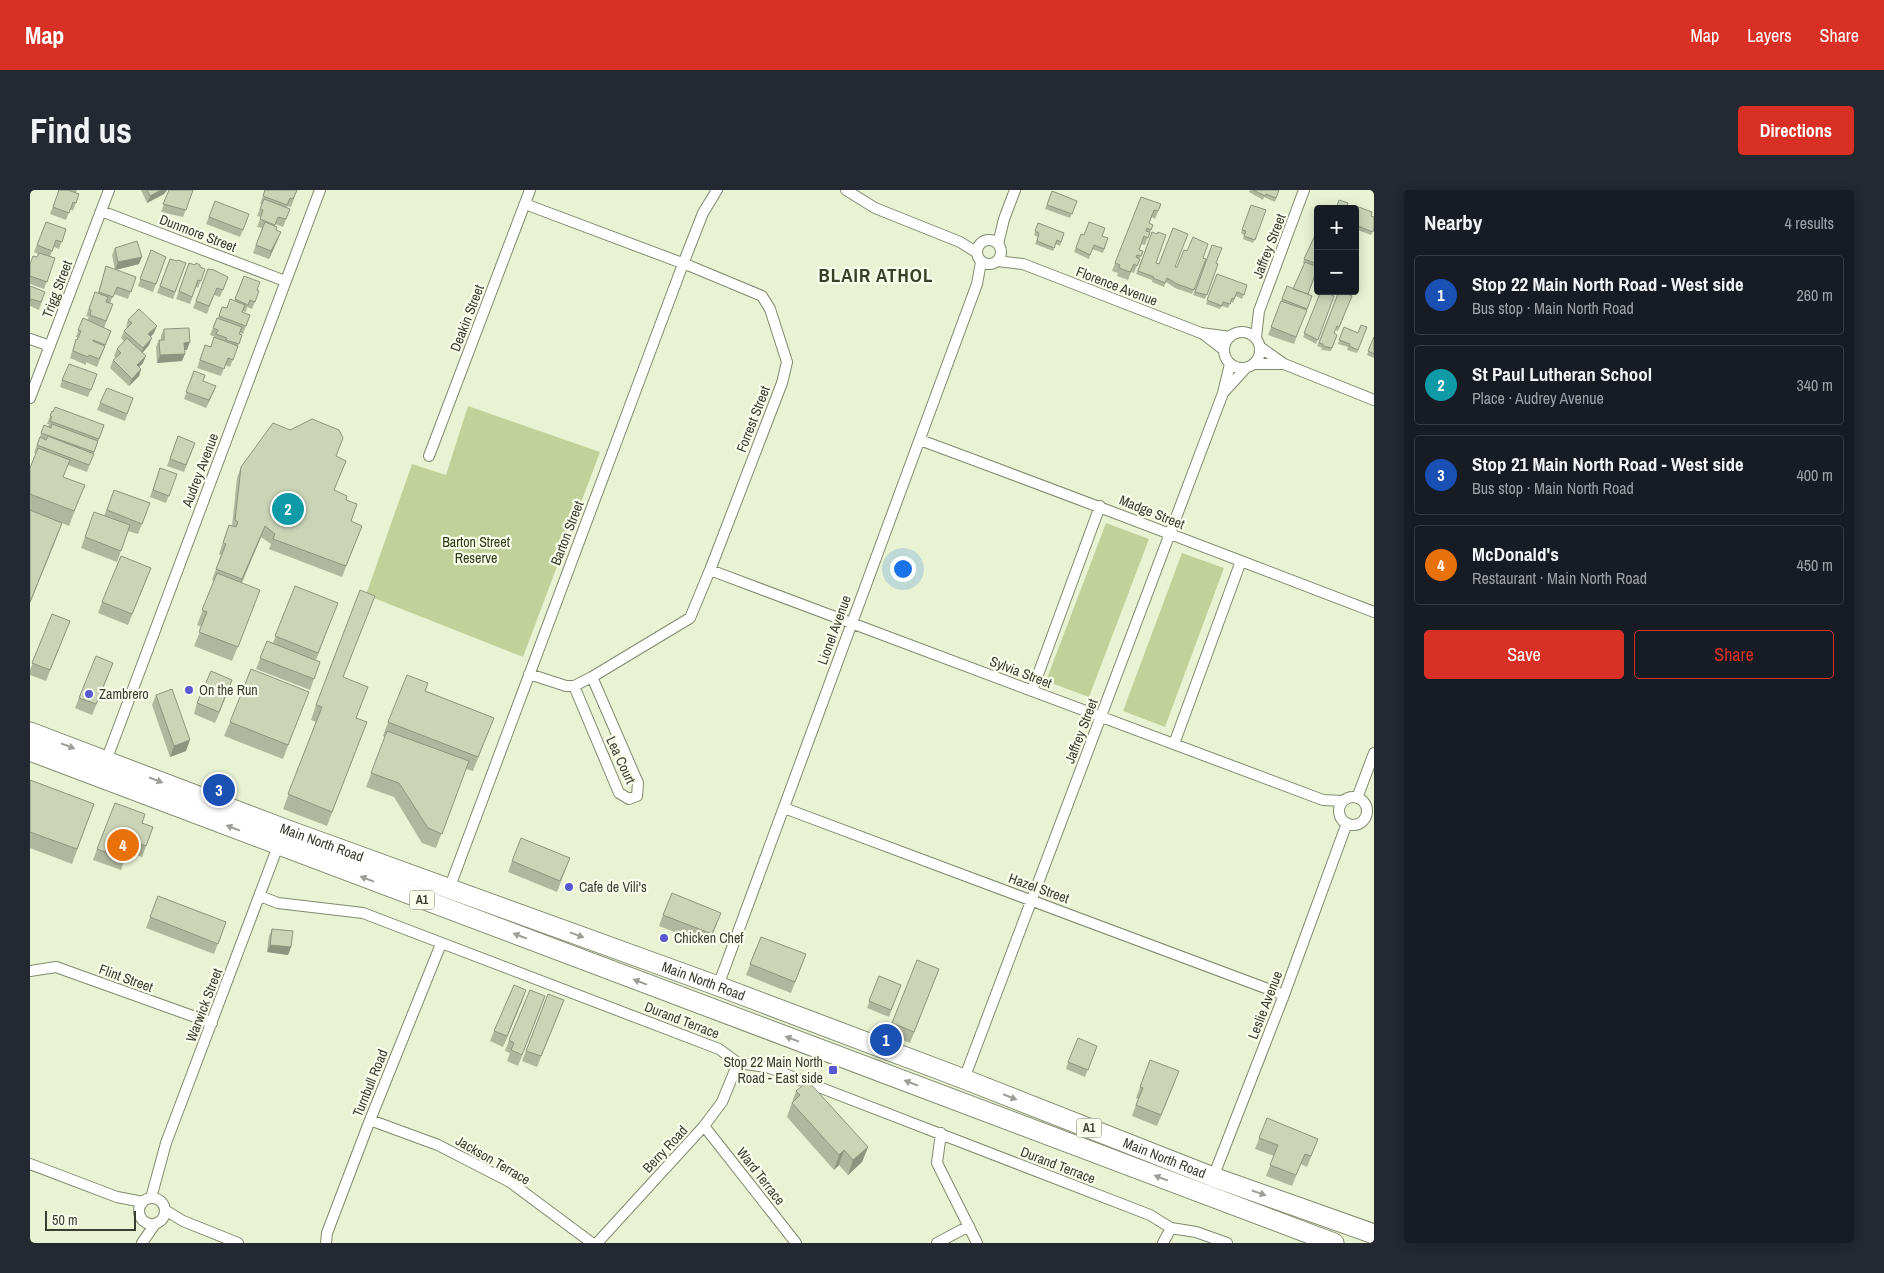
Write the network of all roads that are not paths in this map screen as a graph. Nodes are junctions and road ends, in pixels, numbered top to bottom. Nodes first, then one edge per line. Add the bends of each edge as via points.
1 (109, 190) edge
2 (320, 190) edge
3 (530, 190) edge
4 (717, 190) edge
5 (846, 190) edge
6 (1015, 190) edge
7 (1304, 190) edge
8 (525, 204) junction
9 (101, 211) junction
10 (988, 248) junction
11 (994, 263) junction
12 (683, 264) junction
13 (1023, 264) junction
14 (285, 281) junction
15 (976, 284) junction
16 (1259, 311) junction
17 (1201, 332) junction
18 (1242, 332) junction
19 (1230, 337) junction
20 (30, 339) edge
21 (1258, 342) junction
22 (50, 346) junction
23 (1224, 350) junction
24 (1230, 364) junction
25 (1284, 364) junction
26 (1250, 367) junction
27 (1223, 393) junction
28 (30, 398) edge
29 (1374, 400) edge
30 (920, 440) junction
31 (429, 456) dead end
32 (1100, 506) junction
33 (1170, 535) junction
34 (1240, 560) junction
35 (710, 570) junction
36 (1374, 612) edge
37 (852, 622) junction
38 (529, 674) junction
39 (592, 677) junction
40 (574, 686) junction
41 (1032, 691) junction
42 (1101, 716) junction
43 (30, 732) edge
44 (1174, 744) junction
45 (30, 751) edge
46 (1374, 753) edge
47 (103, 769) junction
48 (1357, 798) junction
49 (1322, 800) junction
50 (1342, 801) junction
51 (784, 808) junction
52 (1339, 814) junction
53 (1370, 817) edge
54 (1347, 823) junction
55 (282, 838) junction
56 (449, 889) junction
57 (260, 896) junction
58 (1032, 900) junction
59 (441, 944) junction
60 (30, 972) edge
61 (718, 986) junction
62 (1284, 995) junction
63 (212, 1023) junction
64 (738, 1063) junction
65 (964, 1079) junction
66 (956, 1100) junction
67 (370, 1120) junction
68 (704, 1126) junction
69 (941, 1133) junction
70 (30, 1164) edge
71 (1213, 1177) junction
72 (1206, 1195) junction
73 (148, 1202) junction
74 (157, 1219) junction
75 (969, 1226) junction
76 (1171, 1228) junction
77 (1374, 1234) edge
78 (327, 1238) edge
79 (141, 1243) edge
80 (238, 1243) edge
81 (321, 1243) edge
82 (592, 1243) edge
83 (597, 1243) edge
84 (796, 1243) edge
85 (937, 1243) edge
86 (977, 1243) edge
87 (1163, 1243) edge
88 (1227, 1243) edge
89 (1334, 1243) edge

1 - 9 street, Trigg Street
2 - 14 street, Audrey Avenue
3 - 8 street, Deakin Street
4 - 12 street, Barton Street via 703,213
5 - 10 street, Florence Avenue via 875,208 960,242
6 - 10 street, Lionel Avenue
7 - 16 street, Jaffrey Street
8 - 12 street, Forrest Street
8 - 31 street, Deakin Street
9 - 14 street, Dunmore Street
9 - 22 street, Trigg Street
10 - 11 street, Florence Avenue
10 - 11 street, Lionel Avenue via 1001,254
10 - 13 street, Florence Avenue
10 - 15 street, Lionel Avenue
11 - 13 street, Florence Avenue
11 - 15 street, Lionel Avenue
12 - 35 street, Forrest Street via 762,296 770,309 787,362 782,383
12 - 38 street, Barton Street
13 - 17 street, Florence Avenue
14 - 47 street, Audrey Avenue
15 - 30 street, Lionel Avenue
16 - 18 street, Jaffrey Street
16 - 21 street, Jaffrey Street
17 - 19 street, Florence Avenue
17 - 23 street, Florence Avenue
18 - 19 street
18 - 21 street via 1249,333
19 - 23 street
20 - 22 street
21 - 25 street
21 - 26 street via 1260,356
22 - 28 street, Trigg Street
23 - 24 street
24 - 26 street via 1237,368
24 - 27 street, Jaffrey Street
25 - 26 street
25 - 29 street
26 - 27 street, Jaffrey Street
27 - 33 street, Jaffrey Street
30 - 32 street, Madge Street
30 - 37 street, Lionel Avenue
32 - 33 street, Madge Street
32 - 41 street
33 - 34 street, Madge Street
33 - 42 street, Jaffrey Street
34 - 36 street, Madge Street
34 - 44 street
35 - 37 street, Sylvia Street
35 - 39 street, Forrest Street via 690,618
37 - 41 street, Sylvia Street
37 - 51 street, Lionel Avenue
38 - 40 street
38 - 56 street, Barton Street
39 - 40 street, Forrest Street
39 - 40 street, Lea Court via 638,783 638,796 629,799 619,793
41 - 42 street, Sylvia Street
42 - 44 street, Sylvia Street
42 - 58 street, Jaffrey Street
43 -> 47 highway, Main North Road / A1
44 - 49 street, Sylvia Street
45 - 47 highway, Main North Road / A1
46 - 48 street
47 - 55 highway, Main North Road / A1
48 - 50 street via 1349,797
48 - 53 street via 1364,803
49 - 50 street, Sylvia Street
49 - 52 street, Sylvia Street
50 - 52 street
51 - 58 street, Hazel Street
51 - 61 street, Lionel Avenue
52 - 54 street
53 - 54 street
54 - 62 street, Leslie Avenue
55 - 56 highway, Main North Road / A1
55 - 57 street, Warwick Street
66 -> 55 highway, Main North Road / A1
56 -> 61 highway, Main North Road / A1
57 - 59 street, Durand Terrace via 278,903 363,913
57 - 63 street, Warwick Street
58 - 62 street, Hazel Street
58 - 65 street, Jaffrey Street
59 - 64 street, Durand Terrace via 719,1049
59 - 67 street, Turnbull Road
60 - 63 street, Flint Street via 56,967
61 - 65 highway, Main North Road / A1
62 - 71 street, Leslie Avenue
63 - 73 street, Warwick Street via 166,1143
64 - 68 street, Berry Road via 722,1102
64 - 69 street, Durand Terrace via 768,1067
65 - 66 highway
65 -> 71 highway, Main North Road / A1
72 -> 66 highway, Main North Road / A1
67 - 78 street, Turnbull Road
67 - 82 street, Jackson Terrace via 438,1145 510,1182
68 - 83 street, Berry Road
68 - 84 street, Ward Terrace
69 - 75 street via 937,1163
69 - 76 street, Durand Terrace via 1150,1215
70 - 73 street via 117,1196
71 - 72 street, Leslie Avenue
71 -> 77 highway, Main North Road / A1
72 - 89 highway, Main North Road / A1
73 - 74 street
73 - 74 street via 142,1219
74 - 79 street
74 - 80 street via 183,1222
75 - 85 street
75 - 86 street
76 - 87 street
76 - 88 street, Durand Terrace via 1196,1232
78 - 81 street, Turnbull Road

